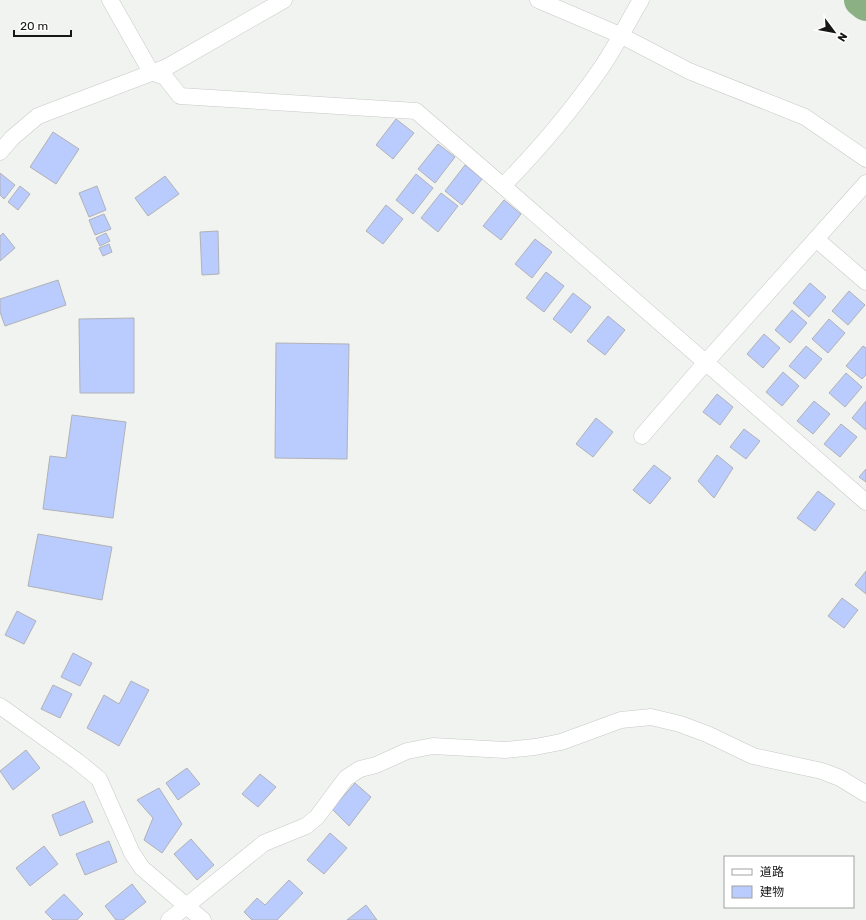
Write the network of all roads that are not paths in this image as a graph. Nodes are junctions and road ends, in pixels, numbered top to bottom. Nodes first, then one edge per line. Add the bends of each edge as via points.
1 (110, 0) edge
2 (284, 0) edge
3 (538, 0) edge
4 (641, 0) edge
5 (620, 35) junction
6 (151, 72) junction
7 (0, 152) edge
8 (866, 159) edge
9 (866, 183) edge
10 (503, 186) junction
11 (816, 239) junction
12 (866, 282) edge
13 (706, 362) junction
14 (642, 436) dead end
15 (866, 502) edge
16 (0, 706) edge
17 (866, 794) edge
18 (187, 906) junction
19 (169, 920) edge
20 (203, 920) edge

1 - 6 street
2 - 6 street via 167,67
3 - 5 street
4 - 5 street
5 - 8 street via 688,71 805,117
5 - 10 street via 600,70 572,109 540,148
6 - 7 street via 38,116
6 - 10 street via 165,77 180,96 416,111
9 - 11 street
10 - 13 street
11 - 12 street
11 - 13 street
13 - 14 street
13 - 15 street
16 - 18 street via 99,779 132,853 142,868
17 - 18 street via 840,778 822,771 753,756 707,734 651,717 621,720 562,742 535,747 505,750 433,746 407,751 360,769 346,778 317,817 306,826 264,843
18 - 19 street
18 - 20 street

